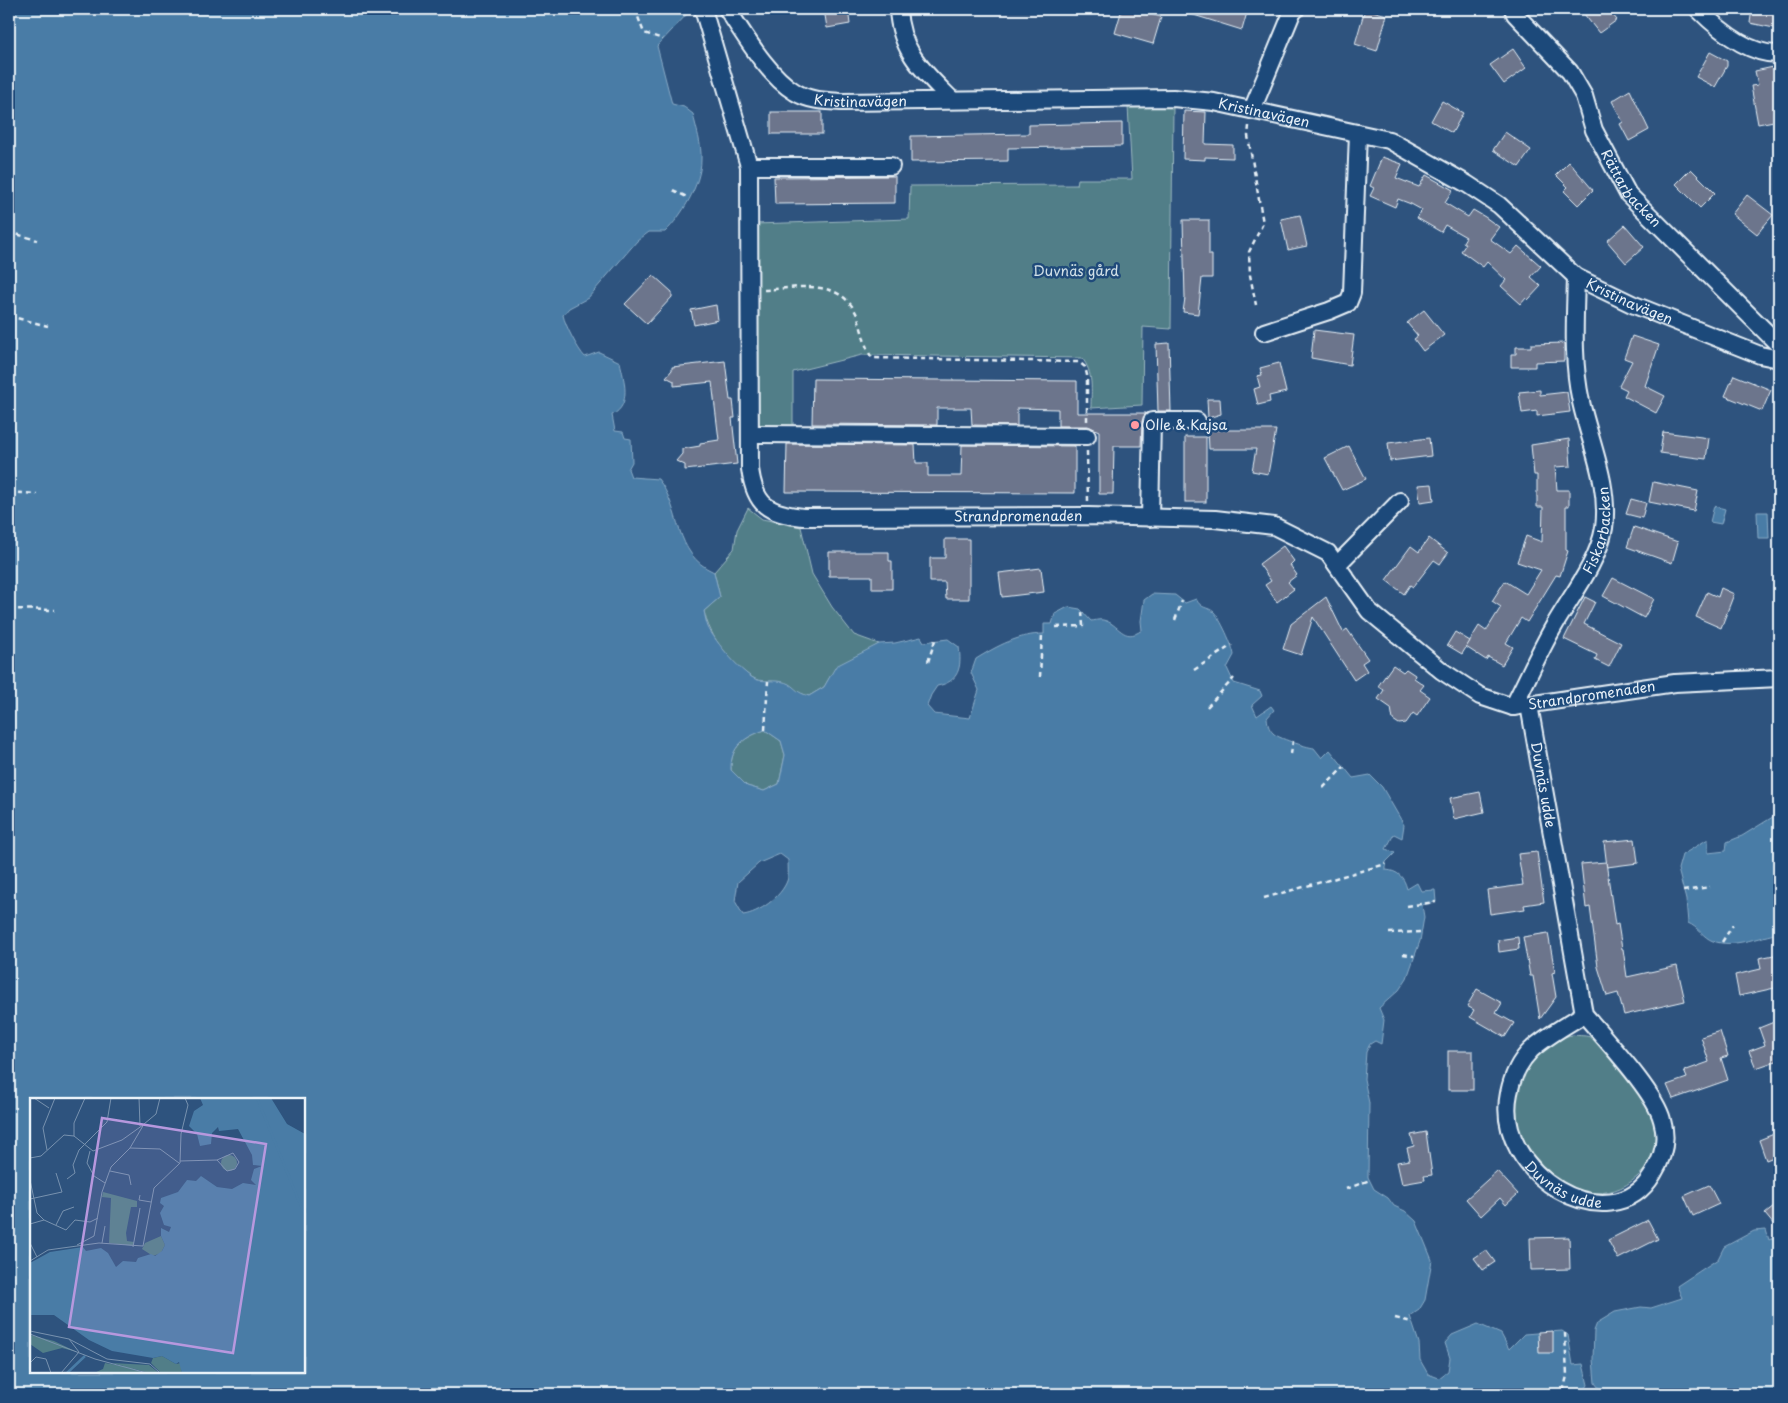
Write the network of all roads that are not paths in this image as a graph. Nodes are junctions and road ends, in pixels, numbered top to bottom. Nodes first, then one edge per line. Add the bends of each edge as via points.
1 (703, 9) edge
2 (727, 9) edge
3 (898, 9) edge
4 (1296, 9) edge
5 (1513, 9) edge
6 (1698, 9) edge
7 (1779, 54) edge
8 (950, 99) junction
9 (1252, 110) junction
10 (1358, 133) junction
11 (749, 166) junction
12 (891, 166) dead end
13 (1576, 277) junction
14 (1773, 330) edge
15 (1264, 332) dead end
16 (1779, 344) edge
17 (1779, 359) edge
18 (1197, 421) dead end
19 (751, 434) junction
20 (1087, 436) road end
21 (1400, 501) dead end
22 (1150, 518) junction
23 (1337, 565) junction
24 (1779, 678) edge
25 (1521, 706) junction
26 (1584, 1014) junction

1 - 11 street, Strandpromenaden
2 - 8 street, Kristinavägen via 773,72 795,92 816,100 843,102
3 - 8 street via 902,39 912,57
4 - 9 street
5 - 14 street, Rättarbacken via 1514,14 1570,72 1584,96 1594,130 1628,194
6 - 7 street via 1734,38 1758,50
8 - 9 street, Kristinavägen via 1174,98
9 - 10 street, Kristinavägen
10 - 13 street, Kristinavägen via 1389,140 1483,194 1506,210
10 - 15 street via 1352,293 1348,303
11 - 12 street
11 - 19 street, Strandpromenaden
13 - 17 street, Kristinavägen via 1632,304 1760,356
13 - 25 street, Fiskarbacken via 1574,346 1577,376 1601,475 1604,528 1594,558 1553,628
14 - 16 street, Rättarbacken
18 - 22 street via 1152,421
19 - 20 street
19 - 22 street, Strandpromenaden via 750,470 756,494 770,510 782,514 803,517
21 - 23 street
22 - 23 street, Strandpromenaden via 1215,519 1274,526 1328,552
23 - 25 street, Strandpromenaden via 1369,611 1442,671 1480,696
24 - 25 street, Strandpromenaden via 1675,683
25 - 26 street, Duvnäs udde
26 - 26 street, Duvnäs udde via 1531,1051 1512,1077 1506,1109 1512,1136 1538,1177 1582,1201 1602,1203 1629,1197 1649,1181 1661,1161 1665,1141 1662,1120 1653,1100

